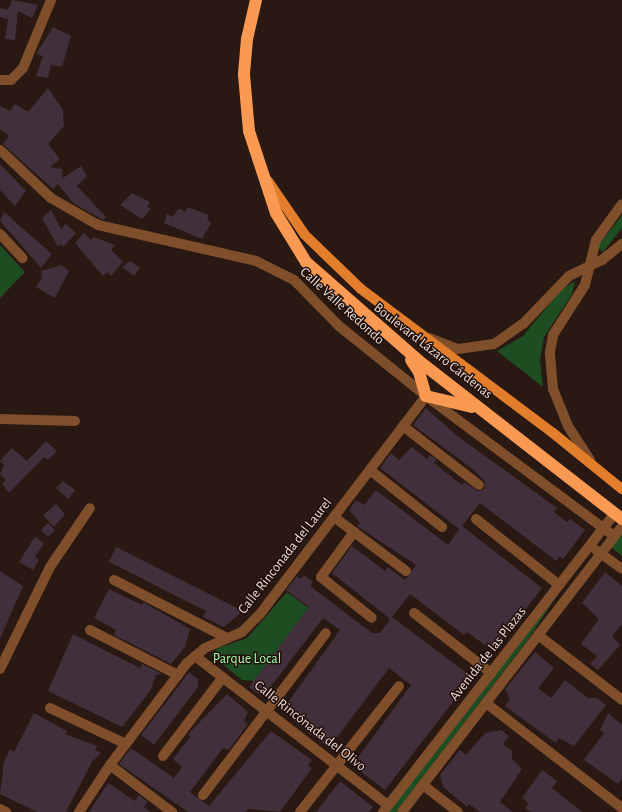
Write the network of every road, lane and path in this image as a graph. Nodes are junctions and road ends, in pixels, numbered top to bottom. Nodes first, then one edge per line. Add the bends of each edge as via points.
1 (51, 0) edge
2 (256, 0) edge
3 (0, 80) edge
4 (0, 150) edge
5 (264, 176) junction
6 (622, 204) edge
7 (0, 234) edge
8 (622, 244) edge
9 (22, 258) dead end
10 (588, 266) junction
11 (424, 337) junction
12 (396, 342) junction
13 (426, 396) junction
14 (488, 414) junction
15 (0, 419) edge
16 (75, 421) dead end
17 (403, 426) junction
18 (370, 470) junction
19 (598, 471) junction
20 (479, 485) dead end
21 (622, 489) edge
22 (90, 508) dead end
23 (334, 516) junction
24 (619, 516) edge
25 (476, 519) dead end
26 (622, 526) edge
27 (442, 527) dead end
28 (603, 528) junction
29 (354, 532) junction
30 (614, 536) junction
31 (590, 545) junction
32 (601, 553) junction
33 (622, 569) edge
34 (406, 571) dead end
35 (114, 580) dead end
36 (560, 585) junction
37 (414, 612) dead end
38 (372, 618) dead end
39 (90, 630) dead end
40 (326, 633) dead end
41 (538, 635) junction
42 (227, 638) junction
43 (195, 656) junction
44 (0, 669) edge
45 (491, 673) junction
46 (178, 675) junction
47 (223, 677) junction
48 (399, 686) dead end
49 (622, 700) edge
50 (486, 703) junction
51 (50, 708) dead end
52 (267, 711) junction
53 (126, 744) junction
54 (163, 756) dead end
55 (110, 765) junction
56 (337, 765) junction
57 (422, 785) junction
58 (203, 795) dead end
59 (386, 808) edge
60 (622, 808) edge
61 (0, 809) edge
62 (6, 812) edge
63 (79, 812) edge
64 (172, 812) edge
65 (300, 812) edge
66 (402, 812) edge
67 (458, 812) edge

1 - 3 street via 23,68 11,80
2 - 5 highway, Boulevard Lázaro Cárdenas via 247,39 244,104 249,131
4 - 13 street, Calle Valle Redondo via 51,198 98,225 240,257 285,275 305,289 339,326
5 - 11 main road, Boulevard Lázaro Cárdenas via 304,235 325,257
5 - 12 highway, Boulevard Lázaro Cárdenas via 276,213 306,262
6 - 10 street via 596,240
7 - 9 street
8 - 10 street via 612,254
10 - 11 street via 558,284 523,324 494,344 458,349
10 - 19 street via 579,299 553,335 550,371 568,426
11 - 19 main road, Boulevard Lázaro Cárdenas
12 - 13 highway via 419,372
12 - 14 highway, Boulevard Lázaro Cárdenas
13 - 14 highway via 462,402
13 - 17 street, Calle Rinconada del Laurel
13 - 28 street, Calle Valle Redondo
14 - 24 highway, Boulevard Lázaro Cárdenas
15 - 16 street
17 - 18 street, Calle Rinconada del Laurel
17 - 20 street
18 - 23 street, Calle Rinconada del Laurel
18 - 27 street
19 - 21 main road, Boulevard Lázaro Cárdenas
22 - 44 street via 50,567
23 - 29 street
23 - 42 street, Calle Rinconada del Laurel via 260,614 242,632
24 - 28 street, Avenida de las Plazas
25 - 36 street
26 - 30 street, Avenida de las Plazas
28 - 30 street, Calle Valle Redondo
28 - 31 street, Avenida de las Plazas
29 - 34 street
29 - 38 street via 322,577
30 - 32 street, Avenida de las Plazas
31 - 32 street
31 - 36 street, Avenida de las Plazas
32 - 33 street
32 - 41 street, Avenida de las Plazas
35 - 42 street
36 - 45 street, Avenida de las Plazas
37 - 45 street
39 - 46 street
40 - 52 street
41 - 49 street
41 - 50 street, Avenida de las Plazas
42 - 43 street, Calle Rinconada del Laurel
43 - 46 street, Calle Rinconada del Laurel
43 - 47 street, Calle Rincónada del Olivo
45 - 59 street, Avenida de las Plazas
46 - 53 street, Calle Rinconada del Laurel
47 - 52 street, Calle Rincónada del Olivo
47 - 54 street
48 - 56 street
50 - 57 street, Avenida de las Plazas
50 - 60 street
51 - 53 street
52 - 56 street, Calle Rincónada del Olivo
52 - 58 street
53 - 55 street, Calle Rinconada del Laurel
55 - 63 street, Calle Rinconada del Laurel
55 - 64 street
56 - 59 street, Calle Rincónada del Olivo
56 - 65 street
57 - 66 street, Avenida de las Plazas
57 - 67 street
61 - 62 street

